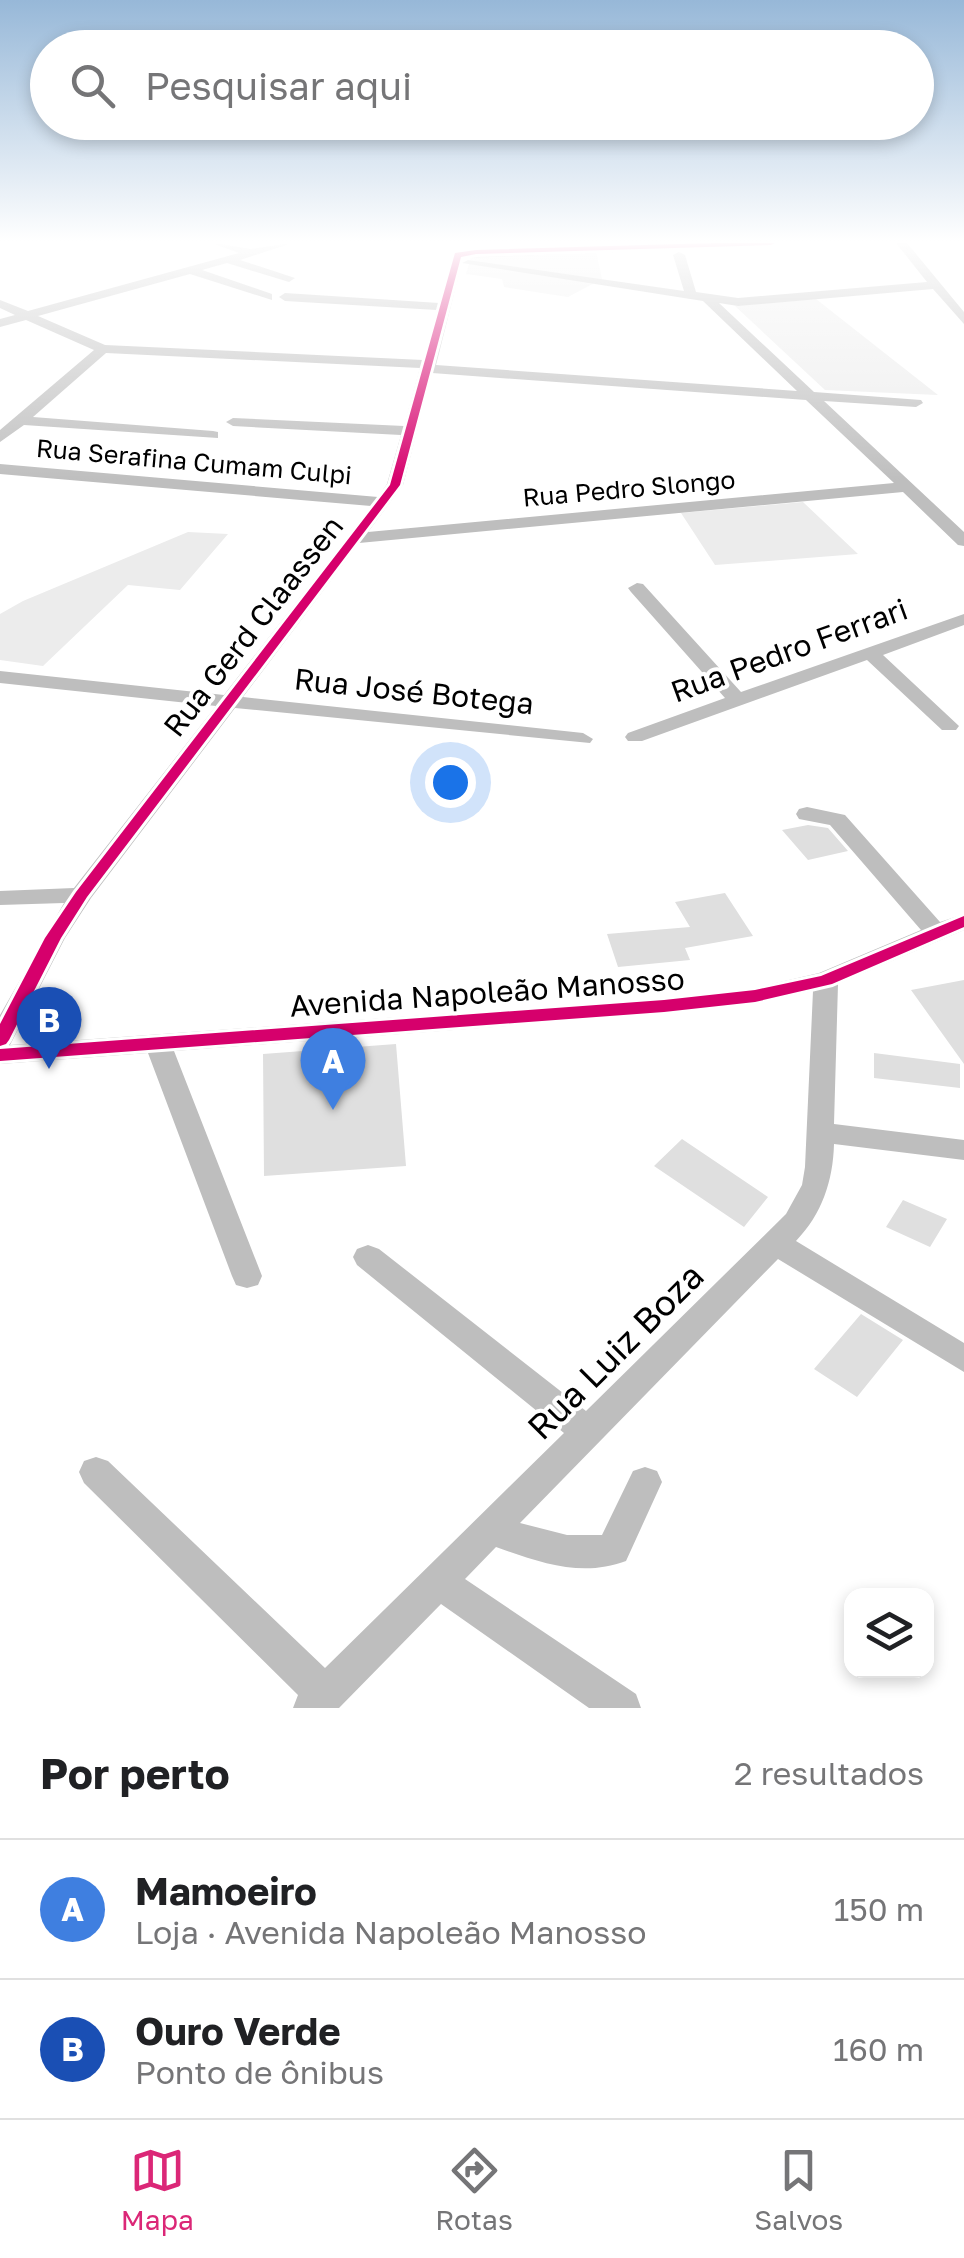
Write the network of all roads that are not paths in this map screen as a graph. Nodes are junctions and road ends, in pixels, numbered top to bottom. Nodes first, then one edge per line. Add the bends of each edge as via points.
1 (43, 323) edge
2 (440, 323) edge
3 (733, 323) edge
4 (102, 349) junction
5 (429, 367) junction
6 (810, 396) junction
7 (916, 403) dead end
8 (20, 420) junction
9 (233, 422) dead end
10 (411, 431) junction
11 (213, 436) dead end
12 (0, 438) edge
13 (0, 468) edge
14 (907, 487) junction
15 (383, 502) junction
16 (961, 536) edge
17 (356, 538) junction
18 (638, 588) dead end
19 (964, 619) edge
20 (870, 653) junction
21 (0, 677) edge
22 (736, 700) junction
23 (230, 701) junction
24 (948, 726) dead end
25 (635, 737) dead end
26 (583, 738) dead end
27 (807, 814) dead end
28 (81, 895) junction
29 (0, 898) edge
30 (964, 922) edge
31 (937, 934) junction
32 (826, 980) junction
33 (0, 1040) edge
34 (158, 1044) junction
35 (0, 1055) edge
36 (820, 1132) junction
37 (964, 1150) edge
38 (777, 1244) junction
39 (368, 1257) dead end
40 (247, 1276) dead end
41 (964, 1359) edge
42 (589, 1433) junction
43 (96, 1472) dead end
44 (645, 1482) dead end
45 (492, 1530) junction
46 (441, 1582) junction
47 (318, 1702) edge
48 (622, 1708) edge

1 - 4 street
2 - 5 street, Rua Gerd Claassen
3 - 6 street
4 - 5 street
4 - 8 street
5 - 6 street
5 - 10 street, Rua Gerd Claassen
6 - 7 street
6 - 14 street
8 - 11 street
8 - 12 street
9 - 10 street
10 - 15 street, Rua Gerd Claassen
13 - 15 street, Rua Serafina Cumam Culpi
14 - 16 street
14 - 17 street, Rua Pedro Slongo
15 - 17 street, Rua Gerd Claassen
17 - 23 street, Rua Gerd Claassen
18 - 22 street
19 - 20 street, Rua Pedro Ferrari
20 - 22 street, Rua Pedro Ferrari
20 - 24 street
21 - 23 street, Rua José Botega
22 - 25 street, Rua Pedro Ferrari
23 - 26 street, Rua José Botega
23 - 28 street, Rua Gerd Claassen
27 - 31 street via 837,820
28 - 29 street
28 - 33 street, Rua Gerd Claassen
30 - 31 street, Avenida Napoleão Manosso
31 - 32 street, Avenida Napoleão Manosso
32 - 34 street, Avenida Napoleão Manosso via 712,1002
32 - 36 street, Rua Luiz Boza
34 - 35 street, Avenida Napoleão Manosso
34 - 40 street
36 - 37 street
36 - 38 street, Rua Luiz Boza via 816,1185
38 - 41 street
38 - 42 street, Rua Luiz Boza
39 - 42 street
42 - 45 street, Rua Luiz Boza
43 - 47 street
44 - 45 street via 613,1550 587,1556 557,1552
45 - 46 street, Rua Luiz Boza
46 - 47 street, Rua Luiz Boza
46 - 48 street

